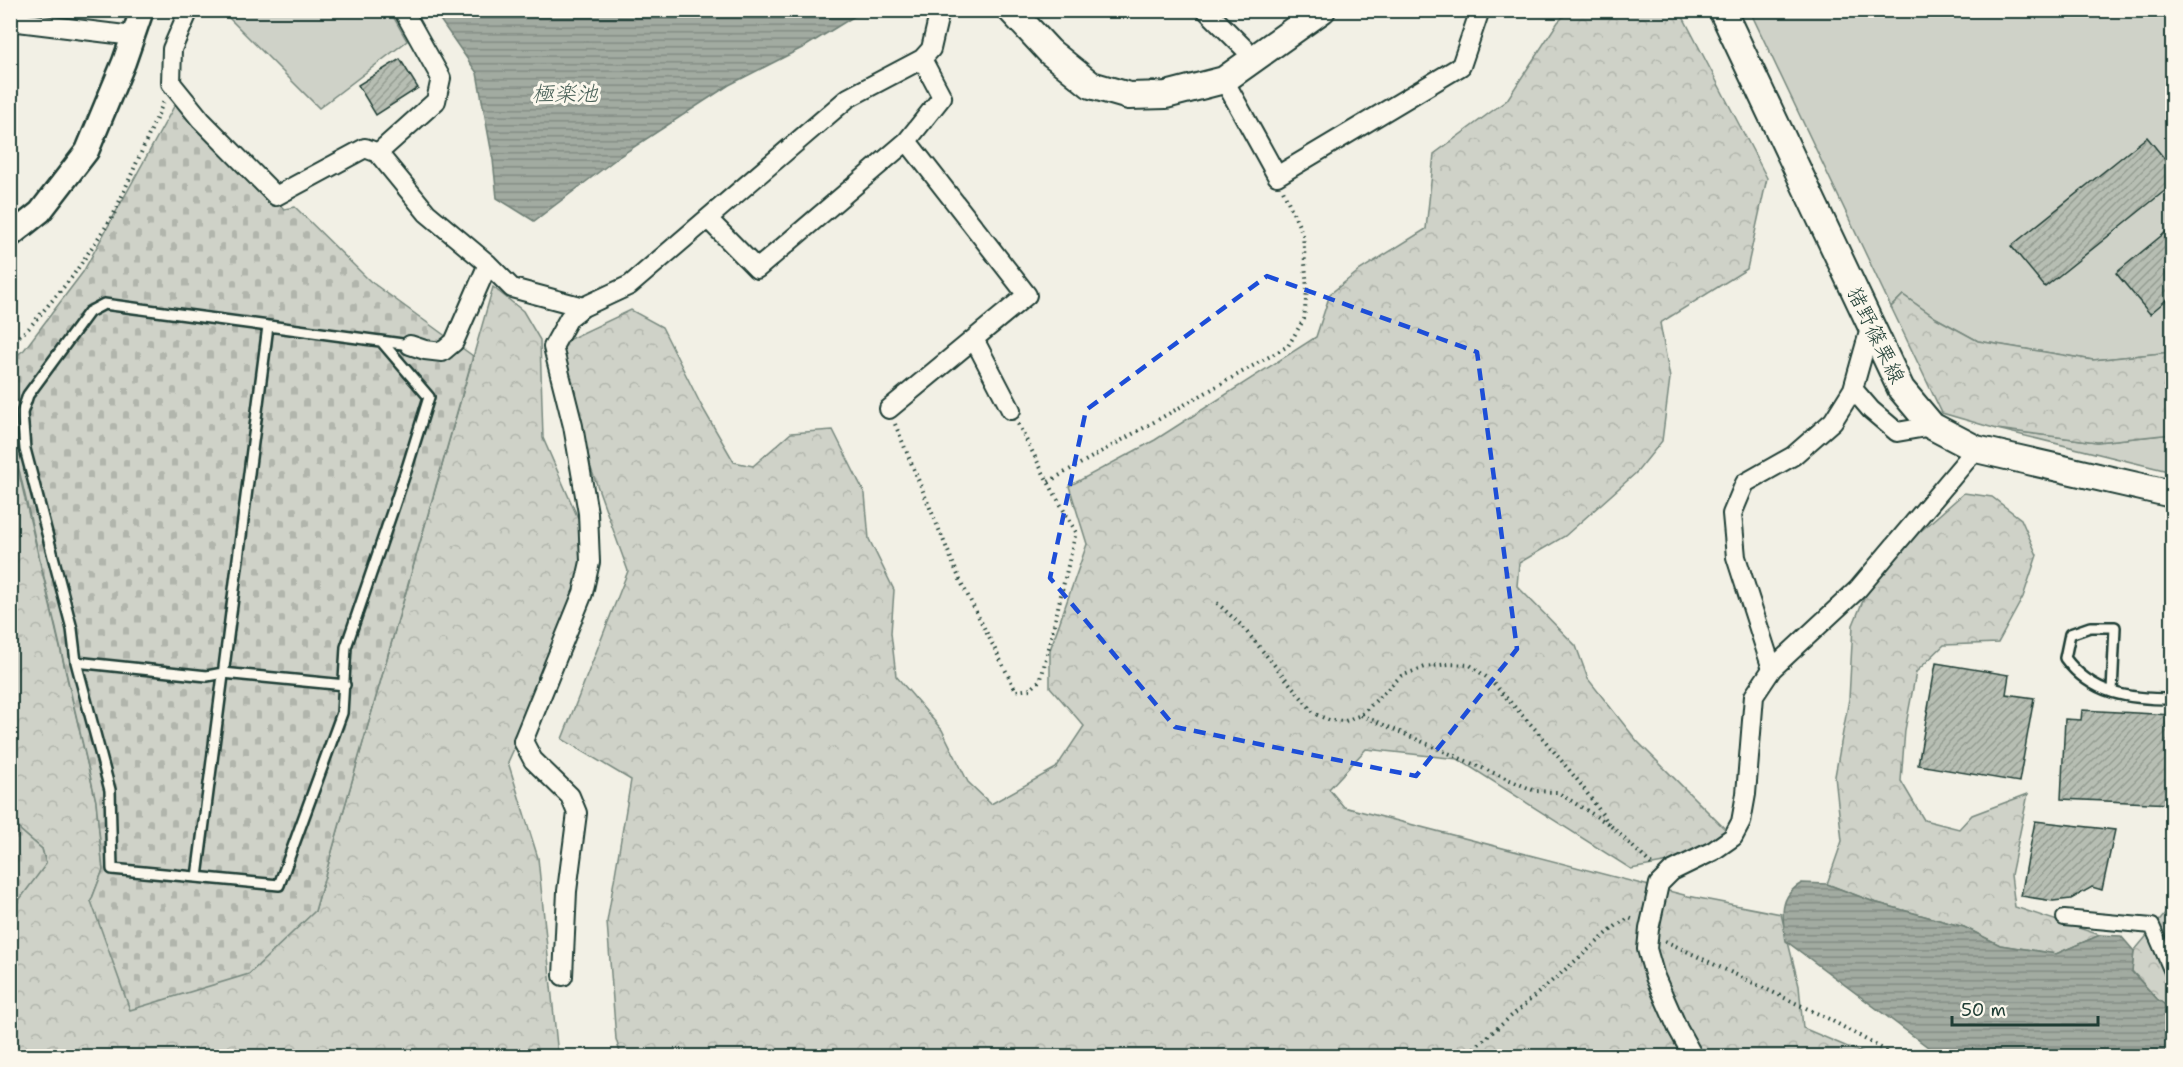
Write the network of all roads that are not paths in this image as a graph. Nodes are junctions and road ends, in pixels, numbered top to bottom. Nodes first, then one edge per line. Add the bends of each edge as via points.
1 (142, 10) edge
2 (189, 10) edge
3 (403, 10) edge
4 (940, 10) edge
5 (1011, 10) edge
6 (1206, 10) edge
7 (1322, 10) edge
8 (1480, 10) edge
9 (1722, 10) edge
10 (10, 21) edge
11 (133, 36) junction
12 (1254, 58) junction
13 (922, 59) junction
14 (1224, 80) junction
15 (907, 141) junction
16 (378, 153) junction
17 (708, 219) junction
18 (10, 236) edge
19 (488, 264) junction
20 (583, 308) junction
21 (268, 326) junction
22 (1871, 326) junction
23 (974, 339) junction
24 (382, 342) junction
25 (410, 345) joint
26 (1852, 389) junction
27 (889, 409) road end
28 (1011, 410) road end
29 (1932, 426) junction
30 (1976, 449) junction
31 (2172, 494) edge
32 (76, 662) junction
33 (1772, 669) junction
34 (223, 673) junction
35 (345, 685) junction
36 (2112, 692) junction
37 (2172, 699) edge
38 (198, 877) junction
39 (2064, 918) dead end
40 (2172, 972) edge
41 (563, 976) dead end
42 (1693, 1056) edge

1 - 11 street
2 - 16 street via 172,49 171,83 201,120 276,196 364,148
3 - 16 street via 441,78 435,101
4 - 13 street via 931,49
5 - 14 main road via 1050,52 1091,85 1129,96 1166,95
6 - 12 street
7 - 12 main road
8 - 14 street via 1461,66 1277,176
9 - 22 main road, 猪野篠栗線
10 - 11 street
11 - 18 street via 87,151 40,212
12 - 14 main road
13 - 15 street via 942,97
13 - 17 street via 848,98
15 - 17 street via 757,269
15 - 23 street via 1027,295
16 - 19 street via 427,213
17 - 20 street via 630,285
19 - 20 street via 512,288
19 - 25 street via 454,342 442,352
20 - 41 street via 569,318 553,347 573,426 588,513 590,562 582,593 523,741 534,760 570,796 577,813 567,891
21 - 24 lane
21 - 32 lane via 104,304 89,312 28,395 22,413 26,449 72,629
21 - 34 lane
22 - 26 street
22 - 29 main road, 猪野篠栗線 via 1900,389
23 - 27 street
23 - 28 street
24 - 25 lane
24 - 35 lane via 429,397 346,647
26 - 29 street via 1870,411 1897,432
26 - 33 street via 1833,422 1793,456 1745,483 1732,514 1736,556
29 - 30 main road, 猪野篠栗線
30 - 31 main road, 猪野篠栗線
30 - 33 street via 1858,589
32 - 34 lane via 207,676
32 - 38 lane via 110,790 112,869
33 - 42 street via 1754,696 1741,822 1733,837 1665,877 1659,884 1649,929 1647,949 1655,977
34 - 35 lane
34 - 38 lane
35 - 38 lane via 342,713 279,885
36 - 36 lane via 2076,673 2065,658 2070,634 2090,627 2115,627
36 - 37 lane via 2142,699
39 - 40 street via 2152,926

